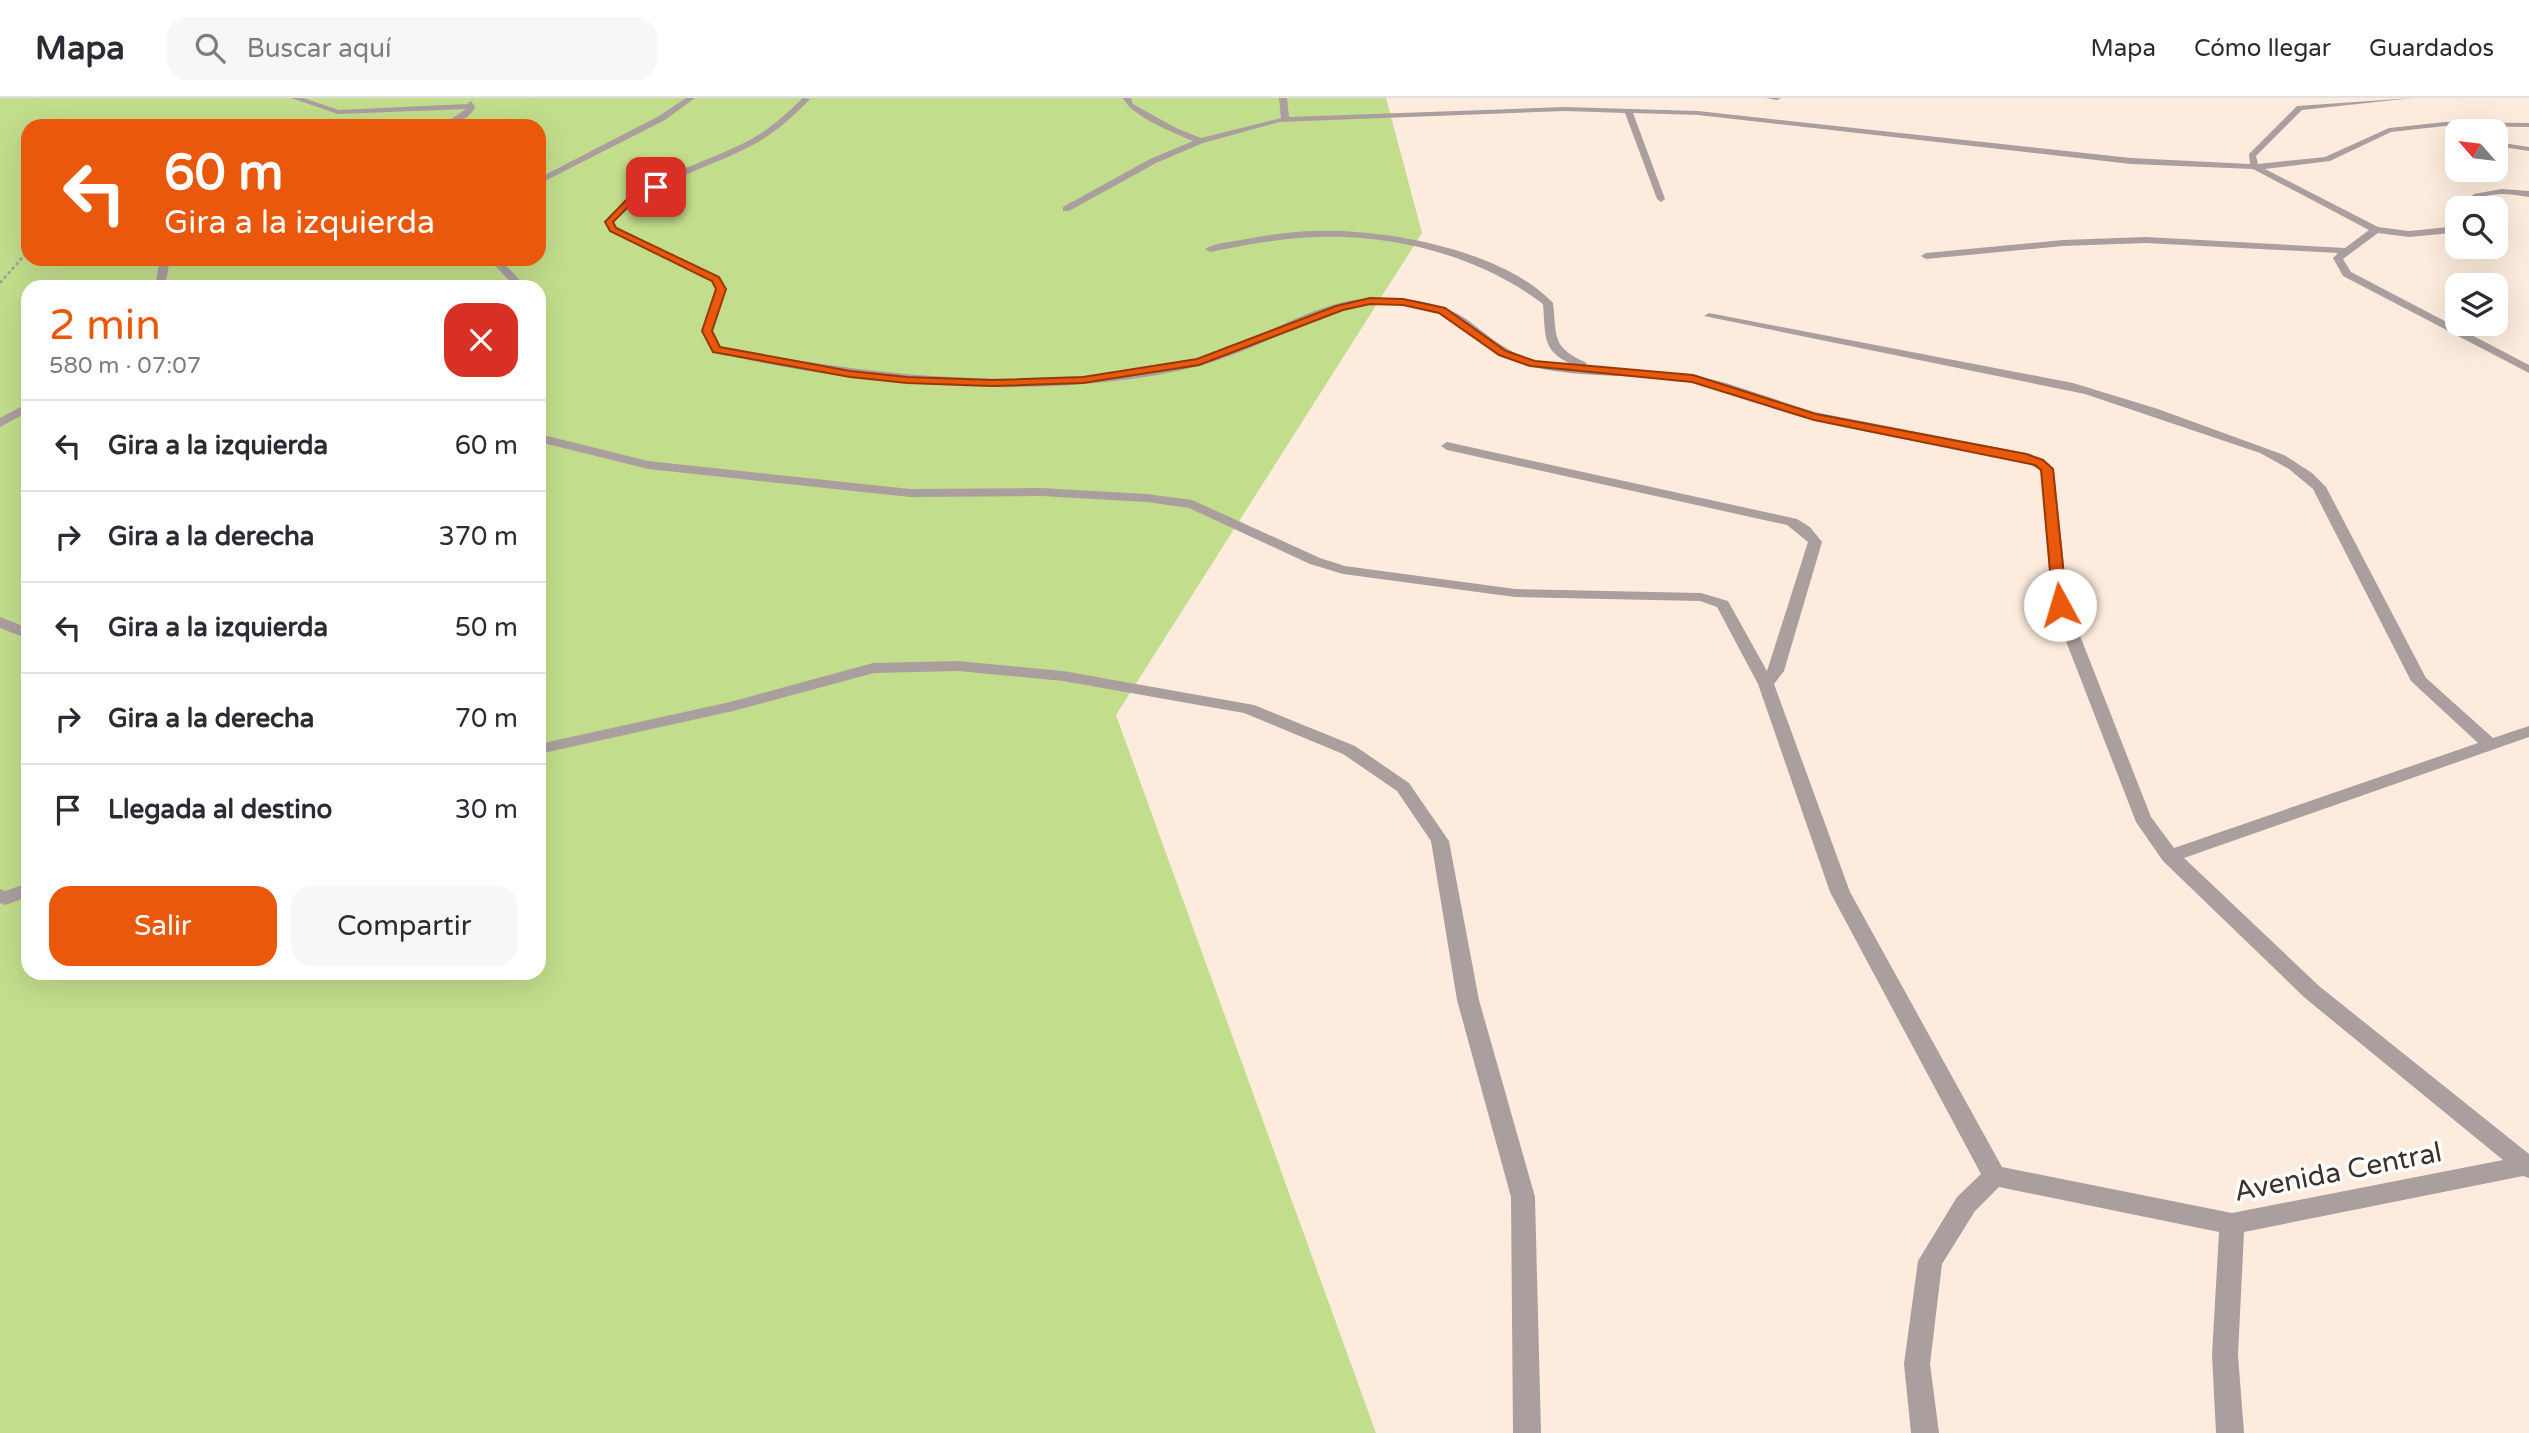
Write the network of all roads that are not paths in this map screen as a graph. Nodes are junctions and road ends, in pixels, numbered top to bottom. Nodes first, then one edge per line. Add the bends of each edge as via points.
1 (295, 98) edge
2 (447, 98) edge
3 (691, 98) edge
4 (1127, 98) edge
5 (1283, 98) edge
6 (1770, 98) edge
7 (1777, 98) edge
8 (2409, 98) edge
9 (806, 99) edge
10 (1688, 105) dead end
11 (471, 107) junction
12 (1628, 111) junction
13 (1698, 113) junction
14 (457, 119) edge
15 (1285, 120) junction
16 (2445, 124) edge
17 (2508, 125) edge
18 (2529, 125) edge
19 (1200, 141) junction
20 (2508, 146) edge
21 (2529, 149) edge
22 (2255, 167) junction
23 (546, 177) edge
24 (2529, 194) edge
25 (2474, 196) edge
26 (1661, 199) dead end
27 (1066, 209) dead end
28 (2376, 230) junction
29 (2445, 231) edge
30 (1210, 249) dead end
31 (2347, 251) junction
32 (1926, 256) dead end
33 (501, 266) edge
34 (515, 280) edge
35 (1709, 316) dead end
36 (2529, 370) edge
37 (1601, 372) junction
38 (21, 411) edge
39 (0, 423) edge
40 (546, 440) edge
41 (1447, 446) dead end
42 (0, 622) edge
43 (21, 631) edge
44 (1766, 684) junction
45 (2529, 731) edge
46 (2491, 746) junction
47 (546, 747) edge
48 (2170, 856) junction
49 (21, 892) edge
50 (0, 895) edge
51 (2529, 1166) edge
52 (1994, 1176) junction
53 (2232, 1224) junction
54 (1527, 1433) edge
55 (1925, 1433) edge
56 (2230, 1433) edge

1 - 11 street via 338,112
2 - 11 street via 473,104
3 - 23 street via 662,118
4 - 19 street via 1130,105
5 - 15 street
6 - 7 street
8 - 22 street via 2300,108 2252,156
9 - 37 street via 776,128 633,198 609,222 613,229 715,279 721,289 707,331 716,350 907,380 1083,380 1199,362 1370,301 1442,310 1502,353 1534,364
10 - 13 street
11 - 14 street
12 - 13 street
12 - 15 street via 1565,108
12 - 26 street
13 - 22 street via 2131,161
15 - 19 street
16 - 22 street via 2389,130 2326,159
17 - 18 street
19 - 27 street
20 - 21 street
22 - 28 street
24 - 25 street via 2484,192
28 - 29 street
28 - 31 street
30 - 37 street via 1281,236 1331,234 1440,251 1534,290 1548,303 1547,335 1552,349
31 - 32 street via 2146,240
31 - 36 street via 2338,258 2347,274
33 - 34 street
35 - 46 street via 2115,397 2278,457 2319,487 2419,681
37 - 48 street via 1693,379 1814,416 2039,462 2047,469 2060,605 2142,818
38 - 39 street
40 - 44 street via 648,465 910,493 1041,492 1192,504 1343,570 1515,593 1701,597 1723,604
41 - 44 street via 1792,522 1805,530 1815,542 1776,671
42 - 43 street
44 - 52 street via 1840,892
45 - 46 street
46 - 48 street
47 - 54 street via 733,706 873,668 958,666 1062,676 1248,709 1349,750 1403,787 1440,841 1468,1000 1523,1197
48 - 51 street via 2312,992
49 - 50 street via 5,898
51 - 53 street, Avenida Central
52 - 53 street, Avenida Central
52 - 55 street via 1966,1204 1930,1261 1917,1364
53 - 56 street via 2225,1355

